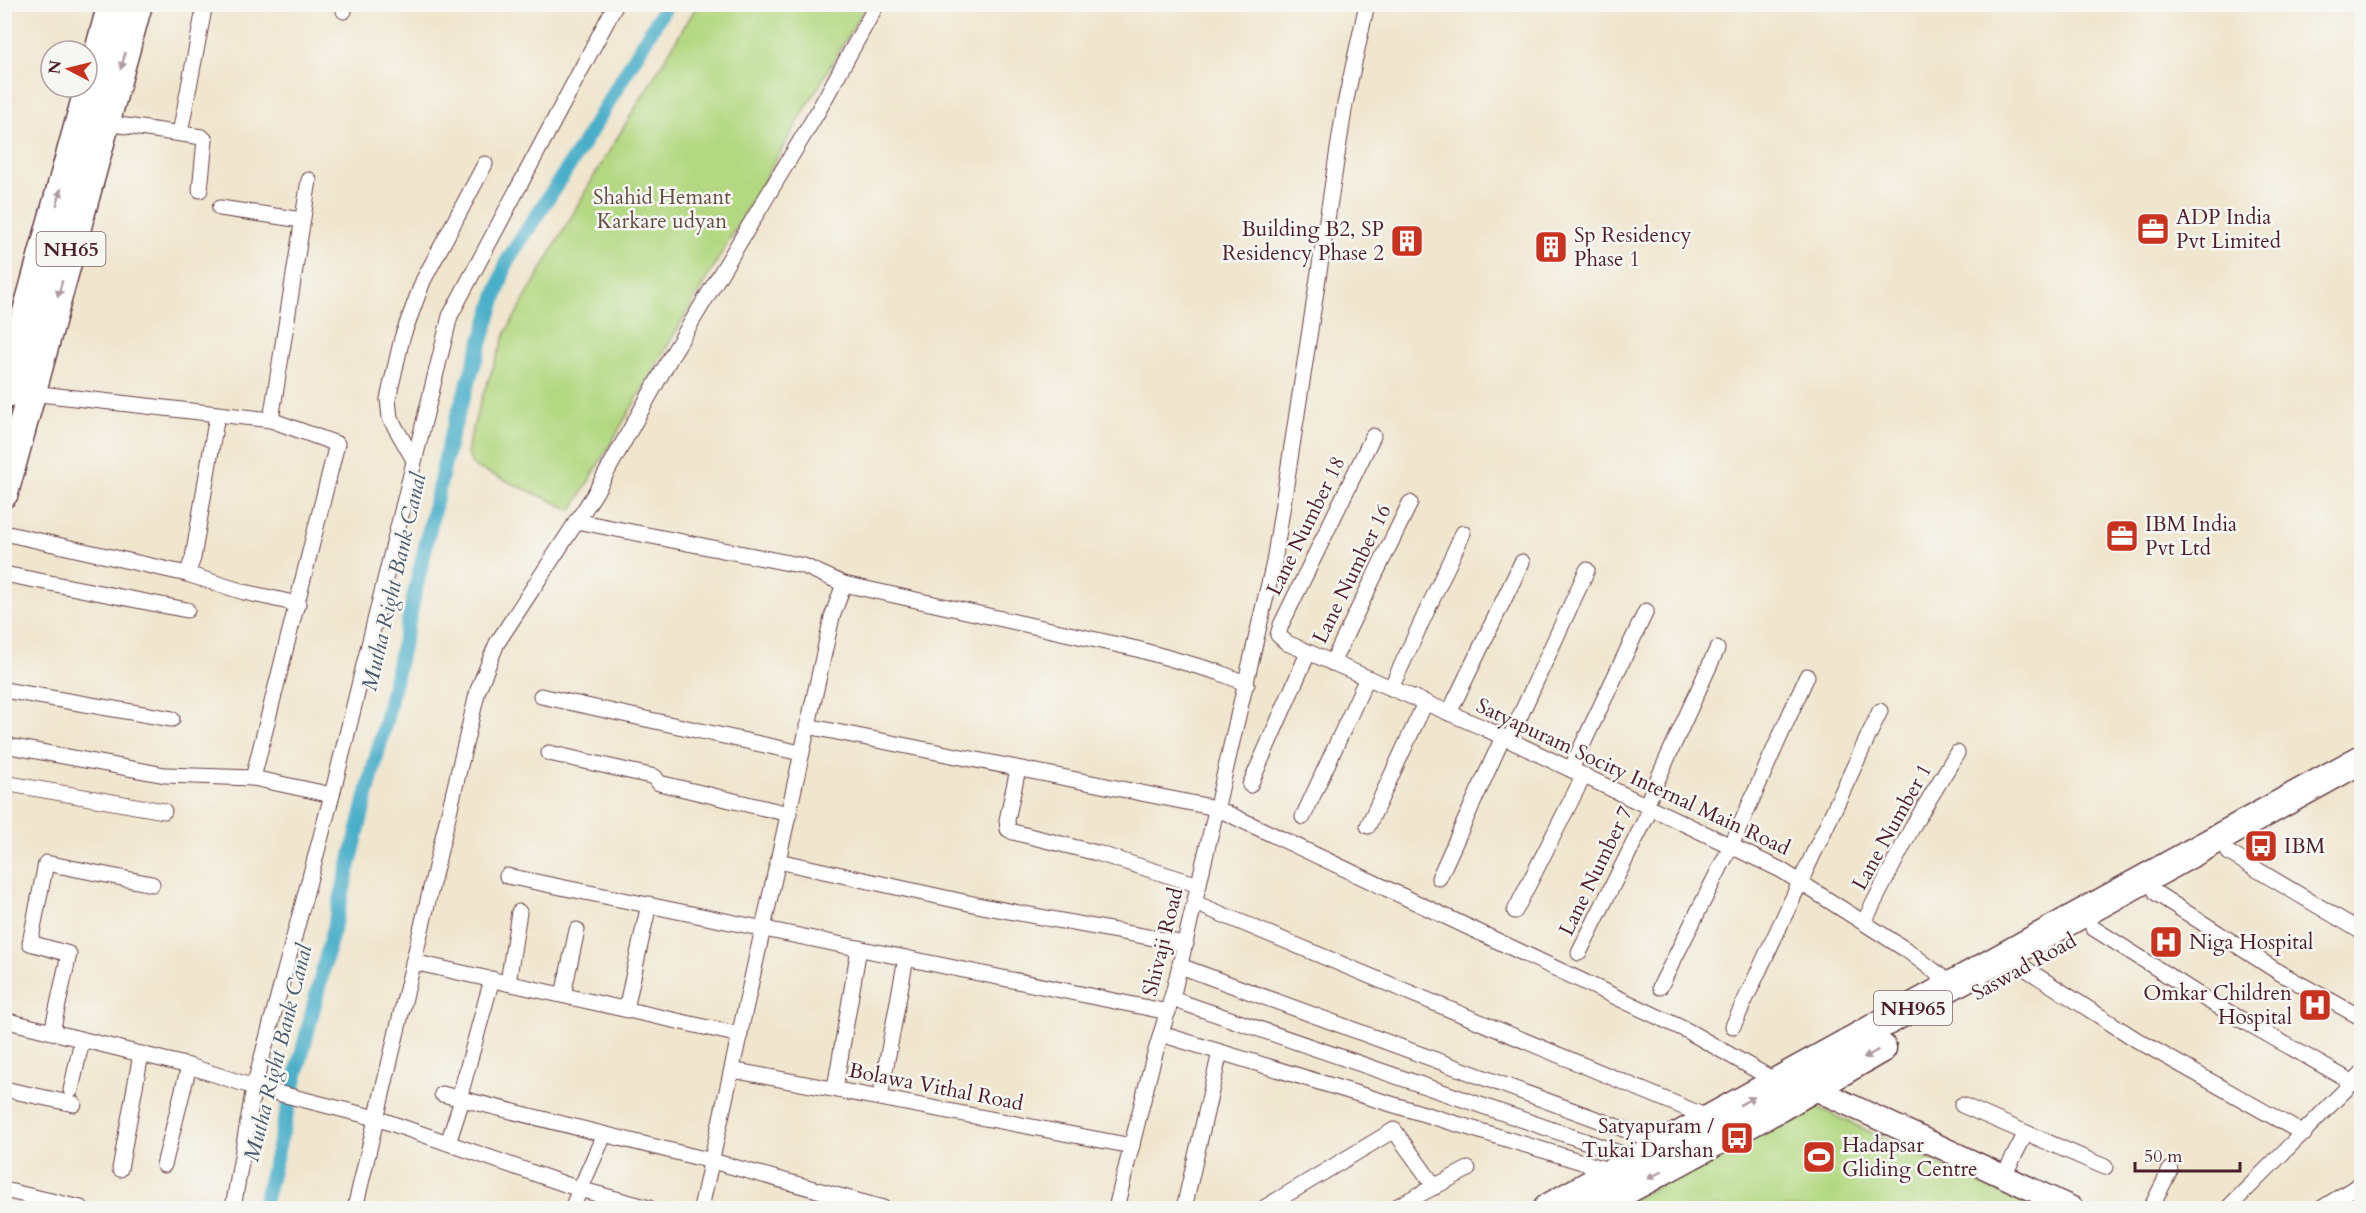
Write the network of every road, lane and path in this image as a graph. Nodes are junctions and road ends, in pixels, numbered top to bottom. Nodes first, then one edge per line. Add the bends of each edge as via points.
1 (112, 4) edge
2 (138, 4) edge
3 (205, 4) edge
4 (616, 4) edge
5 (877, 4) edge
6 (1367, 4) edge
7 (106, 123) junction
8 (180, 133) junction
9 (485, 164) dead end
10 (309, 180) dead end
11 (200, 190) dead end
12 (220, 208) dead end
13 (302, 220) junction
14 (18, 394) edge
15 (217, 415) junction
16 (271, 420) junction
17 (1372, 436) dead end
18 (414, 460) junction
19 (4, 493) edge
20 (1410, 503) dead end
21 (576, 521) junction
22 (1463, 532) dead end
23 (4, 533) edge
24 (1522, 562) dead end
25 (1587, 570) dead end
26 (4, 574) edge
27 (188, 574) junction
28 (844, 584) junction
29 (298, 604) junction
30 (187, 610) dead end
31 (1646, 611) dead end
32 (1278, 635) joint
33 (1717, 649) dead end
34 (1308, 653) junction
35 (1332, 663) junction
36 (1807, 676) dead end
37 (1367, 678) junction
38 (1247, 684) junction
39 (1390, 688) junction
40 (4, 690) edge
41 (542, 696) dead end
42 (1425, 703) junction
43 (1880, 711) dead end
44 (1449, 713) junction
45 (172, 719) dead end
46 (807, 726) junction
47 (1506, 739) junction
48 (4, 745) edge
49 (549, 753) dead end
50 (801, 753) junction
51 (1958, 753) dead end
52 (2361, 759) edge
53 (1018, 769) junction
54 (1578, 772) junction
55 (253, 778) junction
56 (2361, 779) edge
57 (4, 783) edge
58 (1250, 785) dead end
59 (332, 795) junction
60 (1649, 807) junction
61 (1216, 808) junction
62 (164, 811) dead end
63 (789, 814) junction
64 (1303, 817) dead end
65 (1368, 826) dead end
66 (1731, 846) junction
67 (2229, 853) junction
68 (778, 861) junction
69 (507, 876) dead end
70 (1439, 879) dead end
71 (1799, 880) junction
72 (152, 884) dead end
73 (1199, 885) junction
74 (2156, 893) junction
75 (1195, 903) junction
76 (649, 904) junction
77 (1515, 911) dead end
78 (519, 912) dead end
79 (1864, 922) junction
80 (764, 927) junction
81 (2093, 928) junction
82 (577, 930) dead end
83 (2361, 932) edge
84 (1186, 944) junction
85 (859, 948) junction
86 (1579, 953) dead end
87 (906, 958) junction
88 (413, 962) junction
89 (1180, 966) junction
90 (2023, 967) junction
91 (492, 979) junction
92 (508, 983) junction
93 (1954, 986) junction
94 (1660, 987) dead end
95 (563, 995) junction
96 (1170, 1005) junction
97 (626, 1009) junction
98 (2361, 1018) edge
99 (4, 1020) edge
100 (1732, 1026) dead end
101 (52, 1032) junction
102 (1161, 1034) junction
103 (740, 1035) junction
104 (82, 1040) junction
105 (1220, 1052) junction
106 (141, 1054) junction
107 (189, 1066) junction
108 (732, 1070) junction
109 (2357, 1077) edge
110 (1779, 1083) junction
111 (254, 1087) junction
112 (835, 1088) junction
113 (1813, 1088) junction
114 (4, 1089) edge
115 (442, 1094) dead end
116 (880, 1098) junction
117 (460, 1099) junction
118 (1962, 1105) dead end
119 (376, 1118) junction
120 (1713, 1120) junction
121 (2026, 1133) junction
122 (2304, 1134) junction
123 (604, 1135) junction
124 (448, 1143) junction
125 (1132, 1146) junction
126 (1639, 1159) junction
127 (712, 1161) junction
128 (165, 1165) dead end
129 (2106, 1167) dead end
130 (120, 1169) dead end
131 (1468, 1169) dead end
132 (2170, 1170) dead end
133 (2003, 1177) junction
134 (2361, 1184) edge
135 (1435, 1186) junction
136 (579, 1189) junction
137 (4, 1190) edge
138 (81, 1209) edge
139 (233, 1209) edge
140 (355, 1209) edge
141 (572, 1209) edge
142 (649, 1209) edge
143 (702, 1209) edge
144 (883, 1209) edge
145 (1116, 1209) edge
146 (1184, 1209) edge
147 (1264, 1209) edge
148 (1394, 1209) edge
149 (1548, 1209) edge
150 (1593, 1209) edge
151 (2072, 1209) edge
152 (2151, 1209) edge
153 (2228, 1209) edge
154 (2322, 1209) edge

14 -> 1 highway, NH65
2 -> 7 highway, NH65
3 - 8 street
4 - 18 street via 450,316
5 - 21 street
6 - 38 street, Shivaji Road via 1346,104 1274,562
7 - 8 street
7 -> 14 highway, NH65
8 - 11 street via 205,140
9 - 18 street via 423,280 402,338 388,399 390,418
10 - 13 street
12 - 13 street
13 - 16 street
14 - 15 street
14 - 19 highway, NH65
15 - 16 street
15 - 27 street
16 - 29 street via 337,444
17 - 32 street, Lane Number 18
18 - 59 street
20 - 35 street, Lane Number 16
21 - 28 street via 804,566
21 - 88 street via 497,643 487,665
22 - 39 street
23 - 27 street
24 - 44 street
25 - 47 street
26 - 30 street
27 - 29 street
28 - 38 street via 1137,649
28 - 46 street via 832,616
29 - 55 street
31 - 54 street
32 - 34 street, Satyapuram Socity Internal Main Road
33 - 60 street, Lane Number 7
34 - 35 street, Satyapuram Socity Internal Main Road
34 - 58 street
35 - 37 street, Satyapuram Socity Internal Main Road
36 - 66 street
37 - 39 street, Satyapuram Socity Internal Main Road
37 - 64 street
38 - 61 street, Shivaji Road
39 - 42 street, Satyapuram Socity Internal Main Road
40 - 45 street
41 - 50 street
42 - 44 street, Satyapuram Socity Internal Main Road
42 - 65 street
43 - 71 street
44 - 47 street, Satyapuram Socity Internal Main Road
46 - 50 street
46 - 53 street
47 - 54 street, Satyapuram Socity Internal Main Road
47 - 70 street
48 - 55 street via 165,775
49 - 63 street
50 - 63 street
51 - 79 street, Lane Number 1 via 1914,824
52 - 93 highway, Saswad Road / NH965
53 - 61 street
53 - 73 street via 1007,820 1013,832
54 - 60 street, Satyapuram Socity Internal Main Road
54 - 77 street
55 - 59 street
56 - 67 highway, Saswad Road / NH965
57 - 62 street
59 - 111 street
60 - 66 street, Satyapuram Socity Internal Main Road
60 - 86 street, Lane Number 7
61 - 73 street, Shivaji Road
61 - 110 street via 1688,1031
63 - 68 street
66 - 71 street, Satyapuram Socity Internal Main Road
66 - 94 street
67 - 74 highway, Saswad Road / NH965
67 - 83 street
68 - 80 street
68 - 84 street via 982,906
69 - 76 street
71 - 79 street, Satyapuram Socity Internal Main Road
71 - 100 street
72 - 101 street via 46,863 30,943 69,954
73 - 75 street, Shivaji Road
74 - 81 highway, Saswad Road / NH965
74 - 98 street via 2280,973
75 - 84 street, Shivaji Road
75 - 120 street
76 - 80 street
76 - 97 street
78 - 92 street
79 - 93 street, Satyapuram Socity Internal Main Road
80 - 85 street
80 - 103 street
81 - 90 highway, Saswad Road / NH965
81 - 109 street via 2207,1000
82 - 95 street
84 - 89 street, Shivaji Road
85 - 87 street
85 - 112 street
87 - 96 street
87 - 116 street
88 - 91 street
88 - 119 street
89 - 96 street, Shivaji Road
89 - 126 street via 1637,1134
90 -> 113 highway, Saswad Road / NH965
90 - 122 street via 2127,1034
91 - 92 street
91 - 117 street
92 - 95 street
93 - 110 highway, Saswad Road / NH965
95 - 97 street
96 - 102 street, Shivaji Road
96 - 126 street
97 - 103 street
99 - 101 street
101 - 104 street
102 - 105 street
102 - 125 street, Shivaji Road
103 - 108 street
104 - 106 street
104 - 114 street via 73,1097
105 - 126 street
105 - 146 street
106 - 107 street
106 - 130 street
107 - 111 street
107 - 128 street
108 - 112 street, Bolawa Vithal Road
108 - 127 street
109 - 122 street
120 -> 110 highway, Saswad Road / NH965
111 - 119 street
111 - 139 street
112 - 116 street, Bolawa Vithal Road
113 - 133 street
113 -> 150 highway, Saswad Road / NH965
115 - 117 street
116 - 125 street, Bolawa Vithal Road
117 - 123 street
117 - 124 street
118 - 121 street
119 - 124 street
119 - 140 street
120 - 126 highway, Saswad Road / NH965
121 - 129 street
121 - 133 street
122 - 153 street
123 - 127 street
123 - 136 street
124 - 136 street
125 - 145 street, Shivaji Road
126 - 149 highway, Saswad Road / NH965
127 - 143 street
127 - 144 street
131 - 135 street
132 - 152 street
133 - 151 street
134 - 154 street
135 - 147 street via 1394,1130
135 - 148 street
136 - 141 street
136 - 142 street
137 - 138 street

